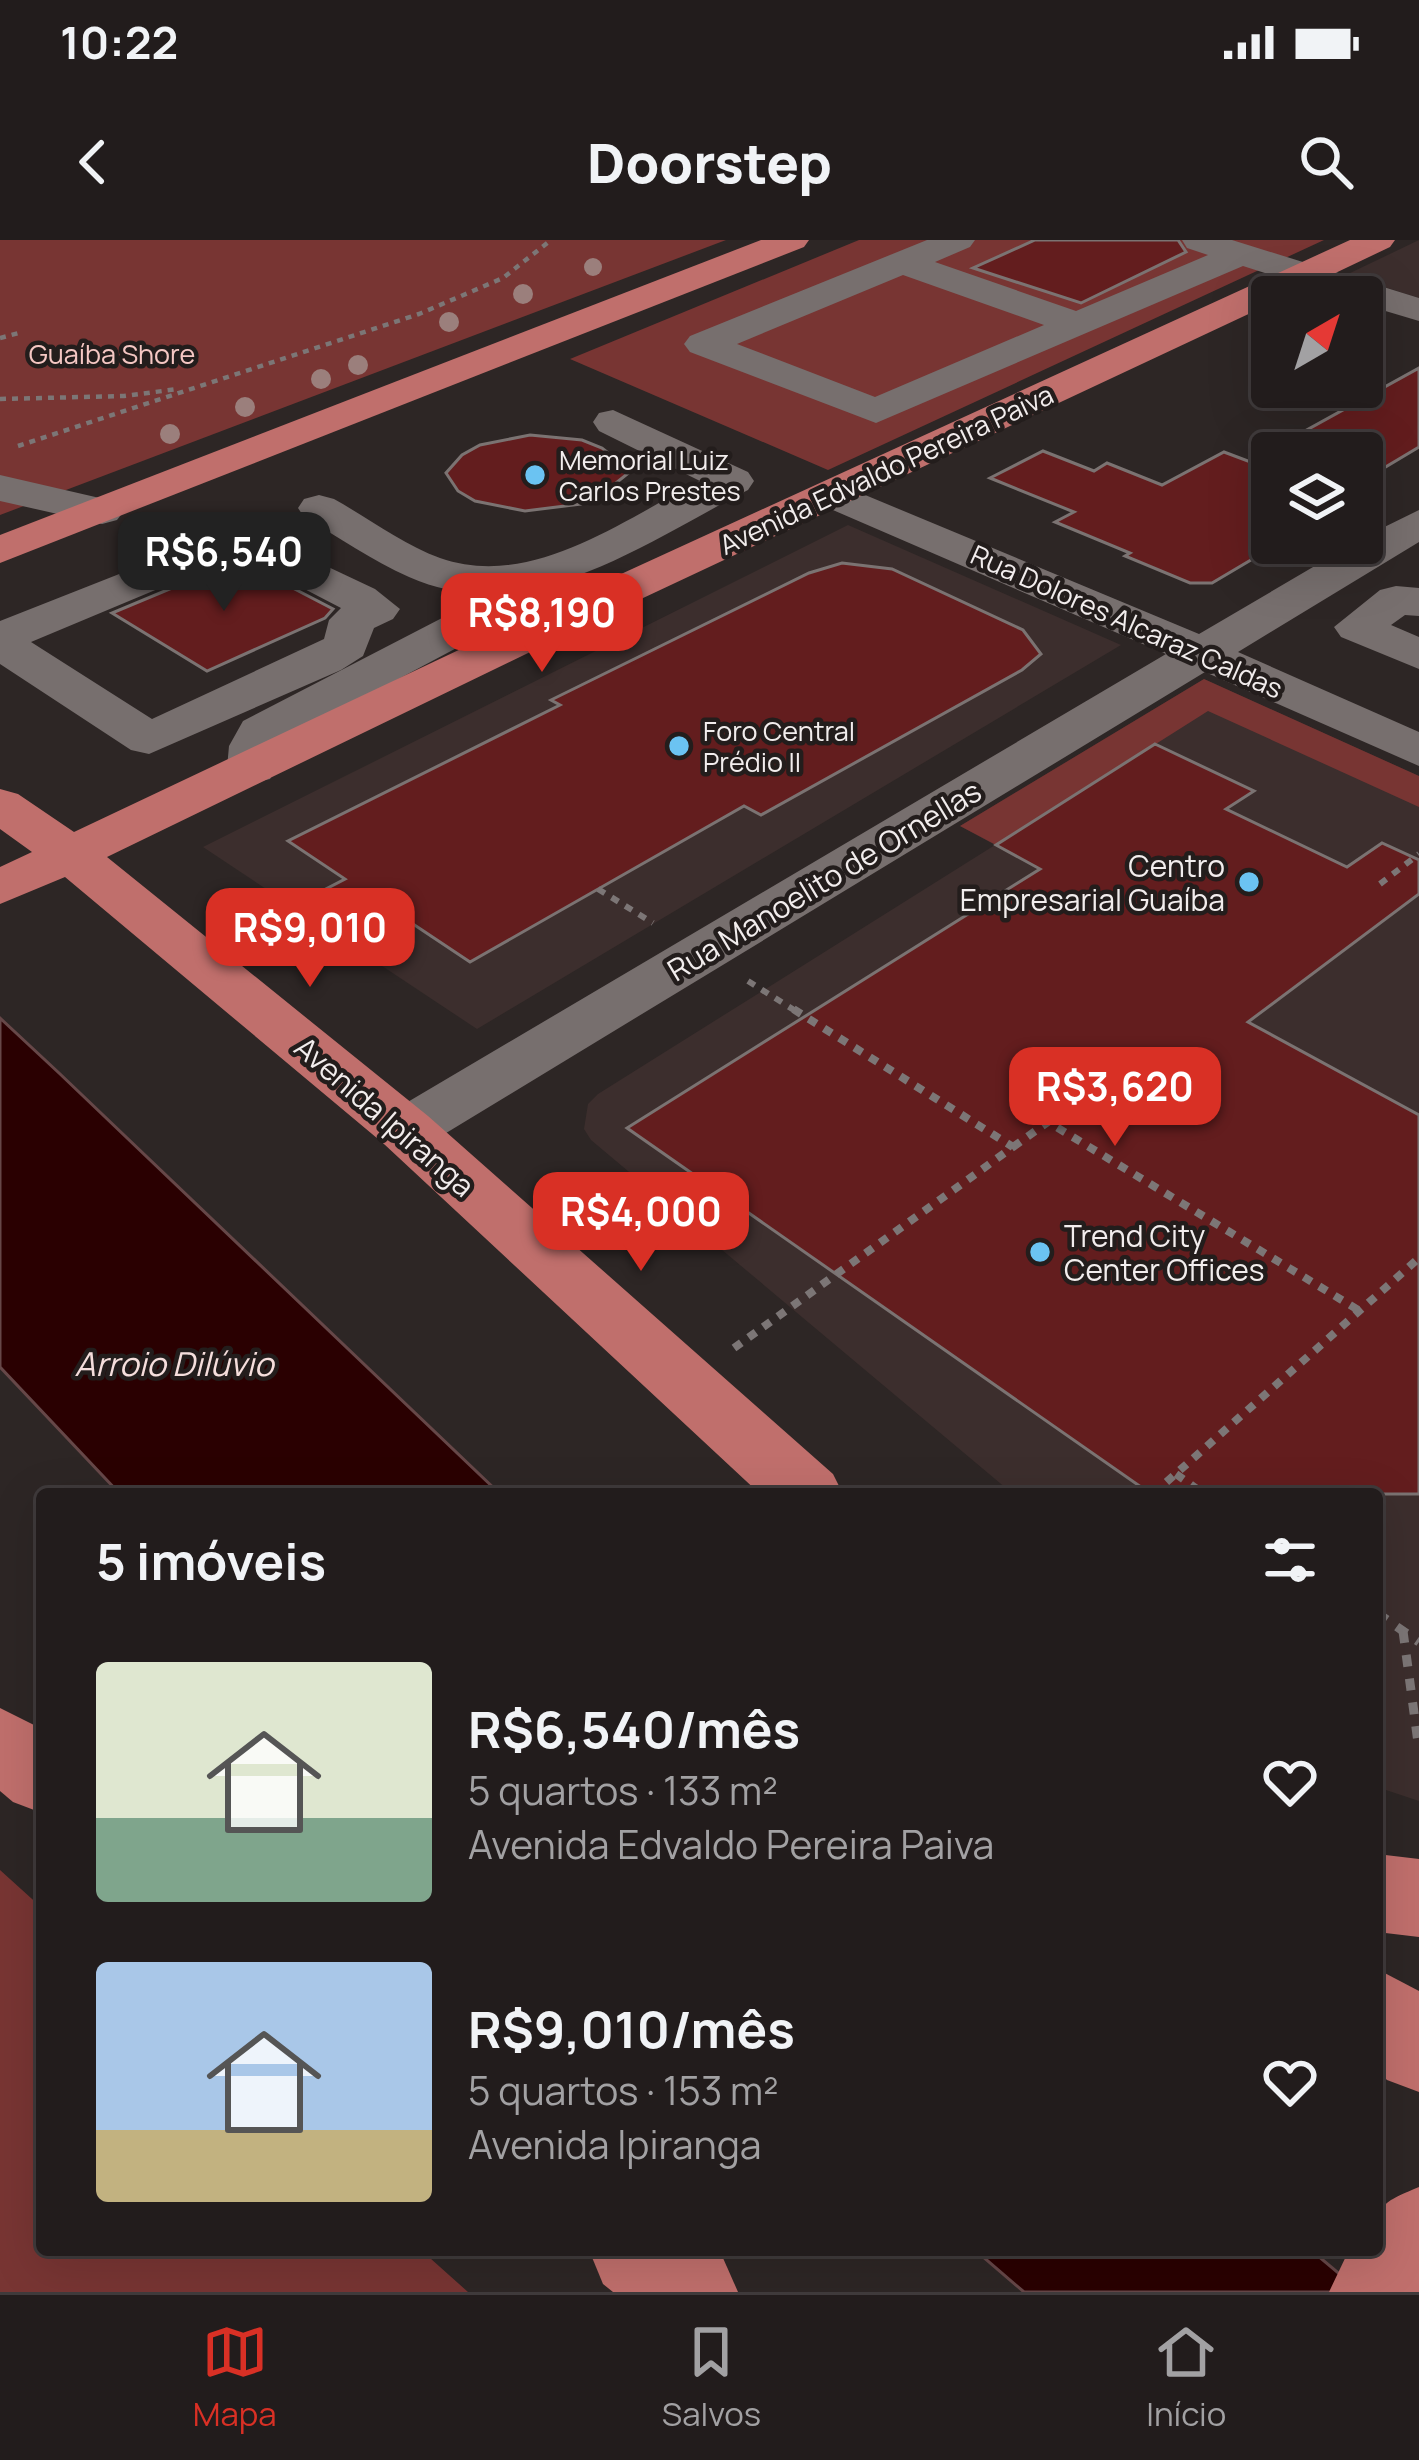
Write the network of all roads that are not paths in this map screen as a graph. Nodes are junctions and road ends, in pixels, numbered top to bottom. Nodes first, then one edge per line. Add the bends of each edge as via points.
1 (958, 240) edge
2 (1194, 240) edge
3 (1378, 240) edge
4 (781, 242) edge
5 (1242, 247) edge
6 (904, 263) junction
7 (1308, 274) junction
8 (1419, 310) edge
9 (755, 322) junction
10 (1079, 325) junction
11 (799, 338) dead end
12 (887, 371) dead end
13 (931, 388) junction
14 (613, 422) dead end
15 (877, 473) junction
16 (0, 488) edge
17 (834, 494) junction
18 (319, 508) dead end
19 (101, 511) junction
20 (1419, 523) edge
21 (0, 550) edge
22 (427, 569) junction
23 (1124, 575) junction
24 (1080, 598) junction
25 (1419, 602) edge
26 (368, 604) junction
27 (576, 612) junction
28 (431, 638) junction
29 (1221, 640) junction
30 (0, 641) edge
31 (1419, 655) edge
32 (1419, 707) edge
33 (1419, 751) edge
34 (252, 768) junction
35 (0, 805) edge
36 (172, 806) junction
37 (70, 854) junction
38 (0, 888) edge
39 (154, 923) junction
40 (406, 1130) junction
41 (800, 1488) edge
42 (0, 1743) edge
43 (36, 1772) edge
44 (1383, 1894) edge
45 (1419, 1898) edge
46 (1383, 2016) edge
47 (1419, 2049) edge
48 (1419, 2235) edge
49 (644, 2256) edge
50 (689, 2292) edge
51 (1378, 2292) edge

1 - 6 street
2 - 5 street
3 - 7 main road, Avenida Edvaldo Pereira Paiva
4 - 19 main road
5 - 7 street
5 - 10 street
6 - 9 street
6 - 10 street
7 - 8 street
7 - 15 main road, Avenida Edvaldo Pereira Paiva
9 - 11 street
9 - 13 street via 703,344 869,410
10 - 13 street
12 - 13 street
14 - 22 street via 734,481 558,570 499,582
15 - 17 main road, Avenida Edvaldo Pereira Paiva
15 - 23 street, Rua Dolores Alcaraz Caldas
16 - 19 street
17 - 24 street, Rua Dolores Alcaraz Caldas
17 - 27 main road, Avenida Edvaldo Pereira Paiva
18 - 22 street
19 - 21 main road
20 - 29 street, Rua Manoelito de Ornellas
22 - 26 street
23 - 24 street
23 - 29 street, Rua Dolores Alcaraz Caldas
24 - 29 street, Rua Dolores Alcaraz Caldas
25 - 31 street via 1396,600 1357,627
26 - 28 street
26 - 30 street via 242,538
26 - 30 street via 352,620 346,646 148,739
27 - 28 street via 488,613
27 - 34 main road, Avenida Edvaldo Pereira Paiva
28 - 34 street via 261,732
29 - 32 street, Rua Dolores Alcaraz Caldas
29 - 33 street, Rua Dolores Alcaraz Caldas
29 - 40 street, Rua Manoelito de Ornellas
34 - 36 main road, Avenida Edvaldo Pereira Paiva
35 - 37 main road, Avenida Ipiranga
36 - 37 main road, Avenida Edvaldo Pereira Paiva
36 - 39 main road
37 - 38 main road, Avenida Edvaldo Pereira Paiva
37 - 39 main road, Avenida Ipiranga
39 - 40 main road, Avenida Ipiranga
40 - 41 main road, Avenida Ipiranga
42 - 43 main road
44 - 45 main road
46 - 47 main road
48 - 51 main road
49 - 50 main road

